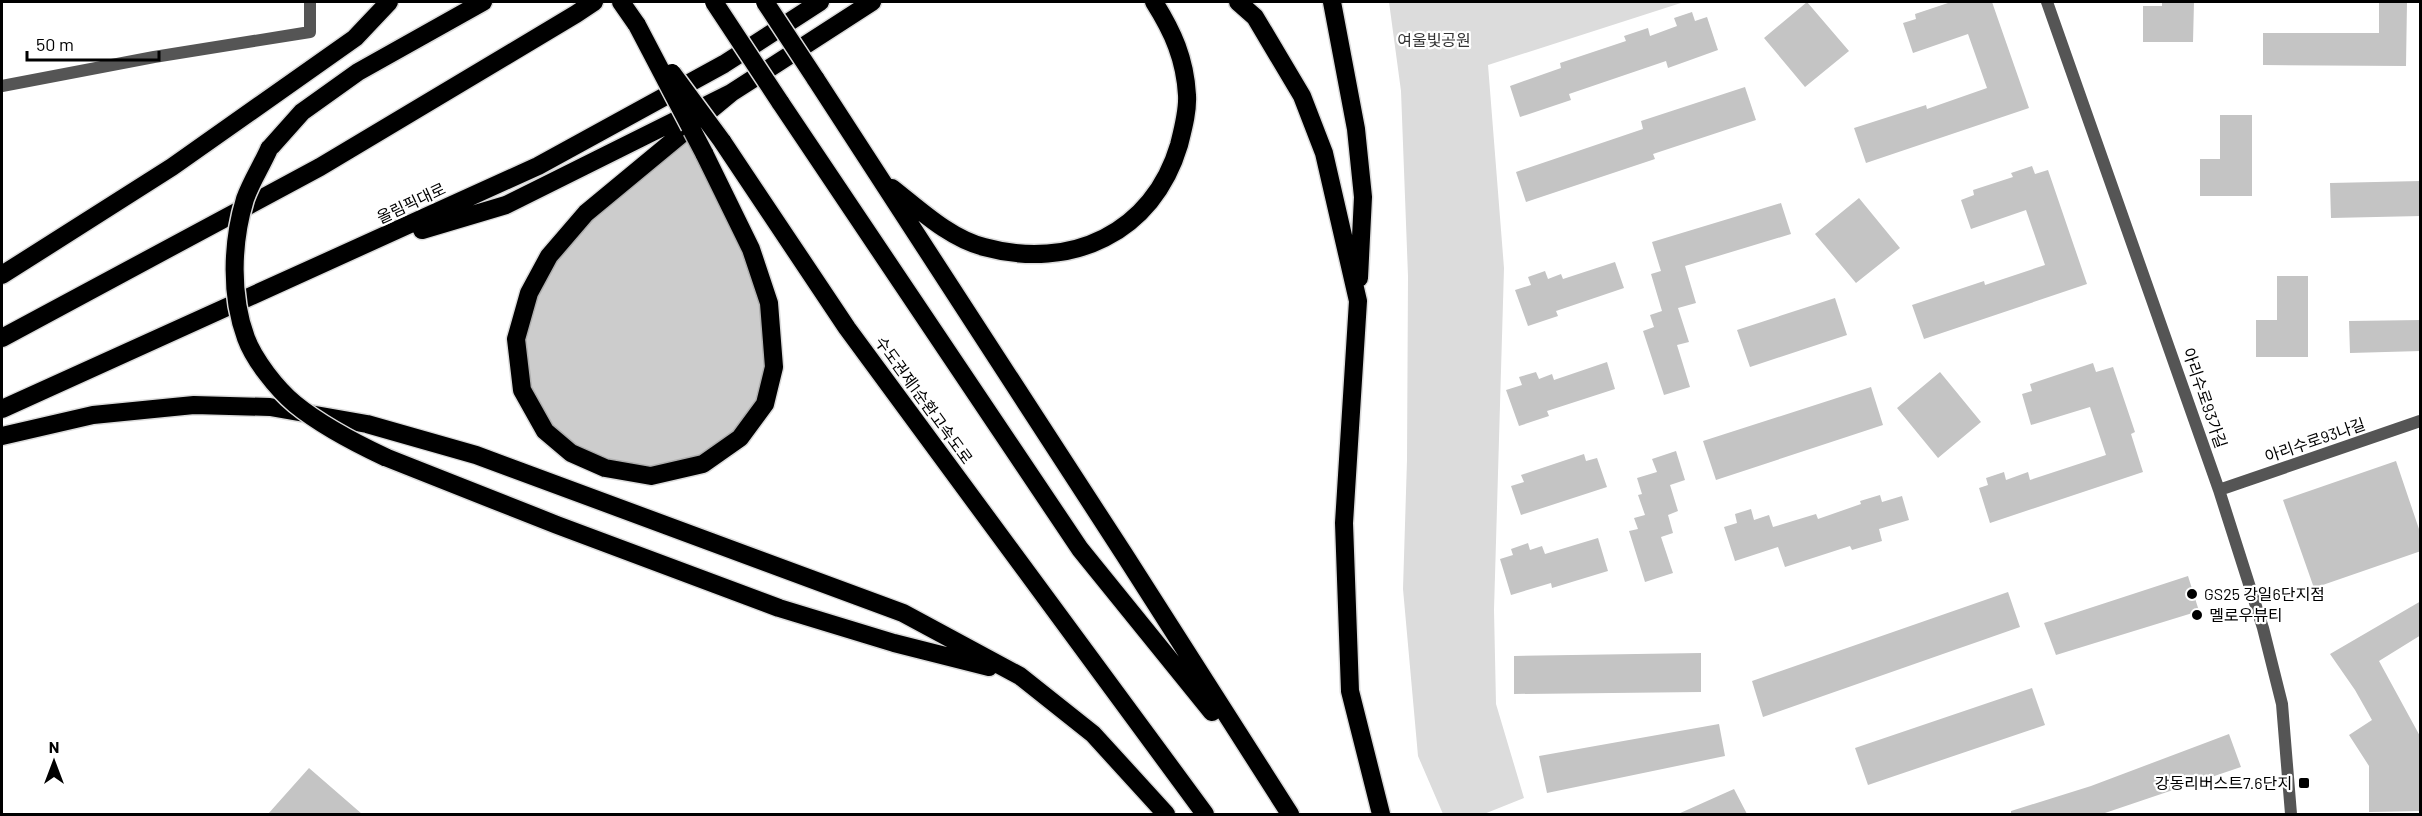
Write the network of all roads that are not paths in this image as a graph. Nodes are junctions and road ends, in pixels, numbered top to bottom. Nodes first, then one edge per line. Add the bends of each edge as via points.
1 (310, 2) edge
2 (389, 2) edge
3 (483, 2) edge
4 (594, 2) edge
5 (606, 2) edge
6 (621, 2) edge
7 (714, 2) edge
8 (765, 2) edge
9 (820, 2) edge
10 (872, 2) edge
11 (1154, 2) edge
12 (1238, 2) edge
13 (1332, 2) edge
14 (2047, 2) edge
15 (576, 14) junction
16 (637, 26) junction
17 (2, 86) edge
18 (731, 93) junction
19 (881, 180) junction
20 (360, 248) junction
21 (2, 275) edge
22 (1358, 301) junction
23 (2, 338) edge
24 (2, 409) edge
25 (2421, 421) edge
26 (2, 436) edge
27 (2219, 490) junction
28 (1020, 676) junction
29 (1262, 773) junction
30 (1166, 814) edge
31 (1205, 814) edge
32 (1290, 814) edge
33 (1381, 814) edge
34 (2291, 814) edge

1 - 17 street via 310,32
2 - 21 highway via 355,38 171,167
3 - 28 highway, bridge via 358,72 302,112 269,149 246,198 235,249 236,294 246,339 268,375 294,403 337,434 385,457 779,608
4 - 15 highway
5 - 15 highway
6 - 16 highway, 수도권제1순환고속도로
7 - 29 highway, bridge via 1080,549
8 - 19 highway, bridge
9 - 20 highway, 올림픽대로 via 724,64 538,166
10 - 18 highway
11 - 19 highway via 1173,31 1182,64 1187,97 1183,130 1160,190 1136,218 1106,238 1076,250 1030,255 982,247 947,230
12 - 22 highway via 1255,17 1302,96 1324,153
13 - 22 highway via 1356,129 1363,197
14 - 27 street, 아리수로93가길
15 - 23 highway via 320,167
16 - 18 highway, bridge via 704,153 751,249 769,303 774,367 765,404 740,438 703,464 651,476 605,468 572,453 545,431 522,390 516,339 529,294 549,256 586,213
16 - 31 highway, 수도권제1순환고속도로, bridge via 722,141 847,328
18 - 20 highway via 506,205
19 - 29 highway
20 - 24 highway, 올림픽대로
22 - 33 highway via 1344,523 1350,691
25 - 27 street, 아리수로93나길
26 - 28 highway via 93,416 194,405 270,407 367,424 476,455 903,613
27 - 34 street, 아리수로93가길 via 2283,704
28 - 30 highway via 1093,734
29 - 32 highway

